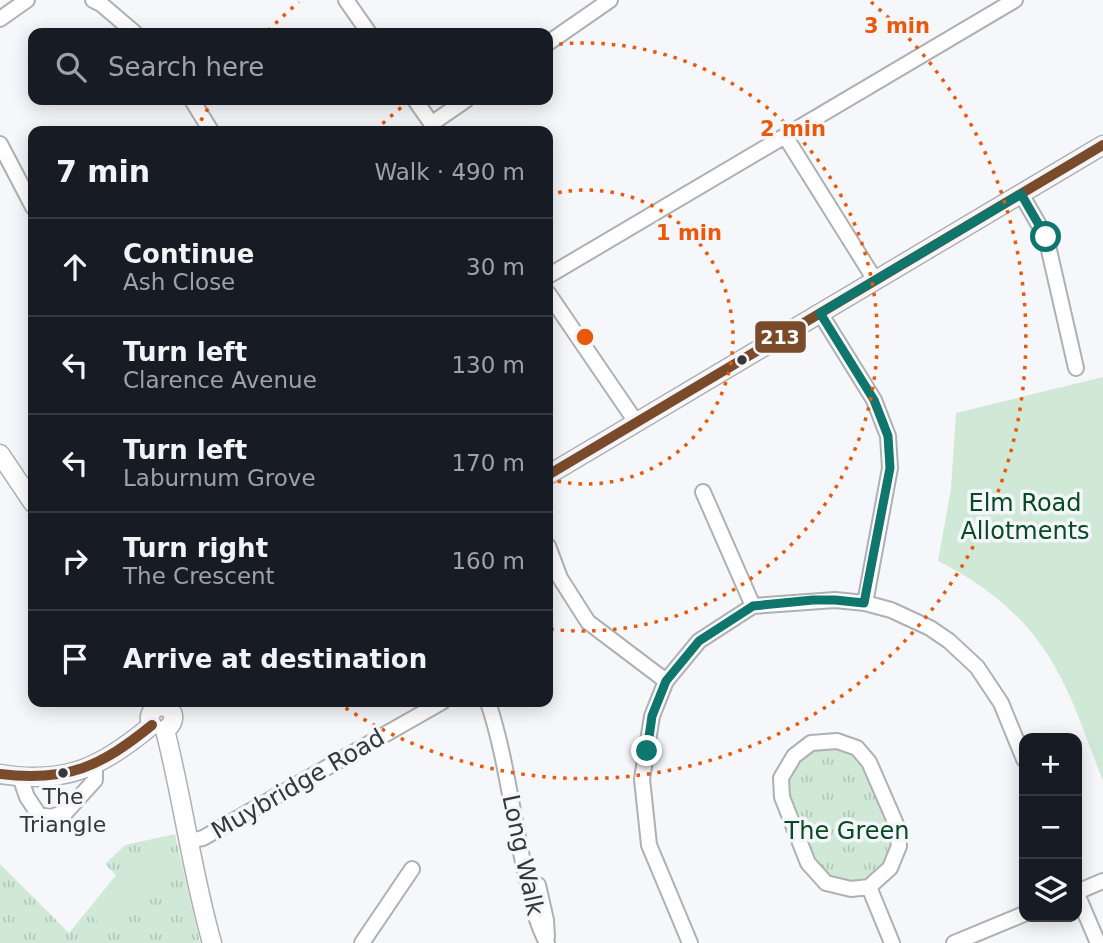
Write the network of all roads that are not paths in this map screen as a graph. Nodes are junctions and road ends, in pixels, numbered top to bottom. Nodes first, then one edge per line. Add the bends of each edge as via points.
1 (27, 0) edge
2 (93, 0) edge
3 (346, 0) edge
4 (610, 0) edge
5 (1015, 0) edge
6 (0, 19) edge
7 (129, 28) edge
8 (366, 28) edge
9 (553, 40) edge
10 (195, 105) edge
11 (419, 105) edge
12 (460, 105) edge
13 (208, 126) edge
14 (433, 126) edge
15 (435, 126) edge
16 (785, 136) junction
17 (0, 144) edge
18 (1103, 145) edge
19 (1021, 194) junction
20 (28, 197) edge
21 (553, 273) edge
22 (875, 280) junction
23 (553, 300) edge
24 (820, 313) junction
25 (1076, 368) dead end
26 (636, 422) junction
27 (0, 454) edge
28 (553, 472) edge
29 (703, 492) dead end
30 (28, 496) edge
31 (553, 559) edge
32 (864, 603) junction
33 (753, 606) junction
34 (666, 681) junction
35 (163, 707) edge
36 (433, 707) edge
37 (489, 707) edge
38 (158, 728) junction
39 (1019, 747) edge
40 (95, 765) junction
41 (0, 774) edge
42 (20, 777) junction
43 (190, 841) junction
44 (412, 869) dead end
45 (1103, 881) edge
46 (869, 887) junction
47 (1082, 891) edge
48 (1082, 905) edge
49 (1019, 916) edge
50 (212, 943) edge
51 (362, 943) edge
52 (547, 943) edge
53 (690, 943) edge
54 (892, 943) edge
55 (954, 943) edge
56 (1098, 943) edge

1 - 6 street
2 - 7 street
3 - 8 street
4 - 9 street
5 - 16 street
10 - 13 street
11 - 14 street
12 - 15 street
16 - 21 street
16 - 22 street
17 - 20 street
18 - 19 street
19 - 22 street
19 - 25 street via 1046,237
22 - 24 street
23 - 26 street
24 - 26 street
24 - 32 street via 874,400 888,436 890,468
26 - 28 street
27 - 30 street
29 - 33 street
31 - 34 street via 588,622
32 - 33 street via 824,600
32 - 39 street via 921,623 971,660 1001,704
33 - 34 street via 699,641
34 - 53 street via 652,716 642,779 649,845
35 - 38 street via 150,713
36 - 43 street, Muybridge Road via 203,838
37 - 52 street, Long Walk via 519,806 546,920
38 - 40 street
38 - 43 street
40 - 42 street via 61,776
40 - 42 street via 97,776 91,786 66,812 51,817 39,815
41 - 42 street
43 - 50 street
44 - 51 street
45 - 47 street
46 - 46 street via 851,889 826,883 808,863 782,797 781,778 794,756 811,743 837,741 857,748 869,762 896,824 899,846 890,868
46 - 54 street
48 - 56 street
49 - 55 street

